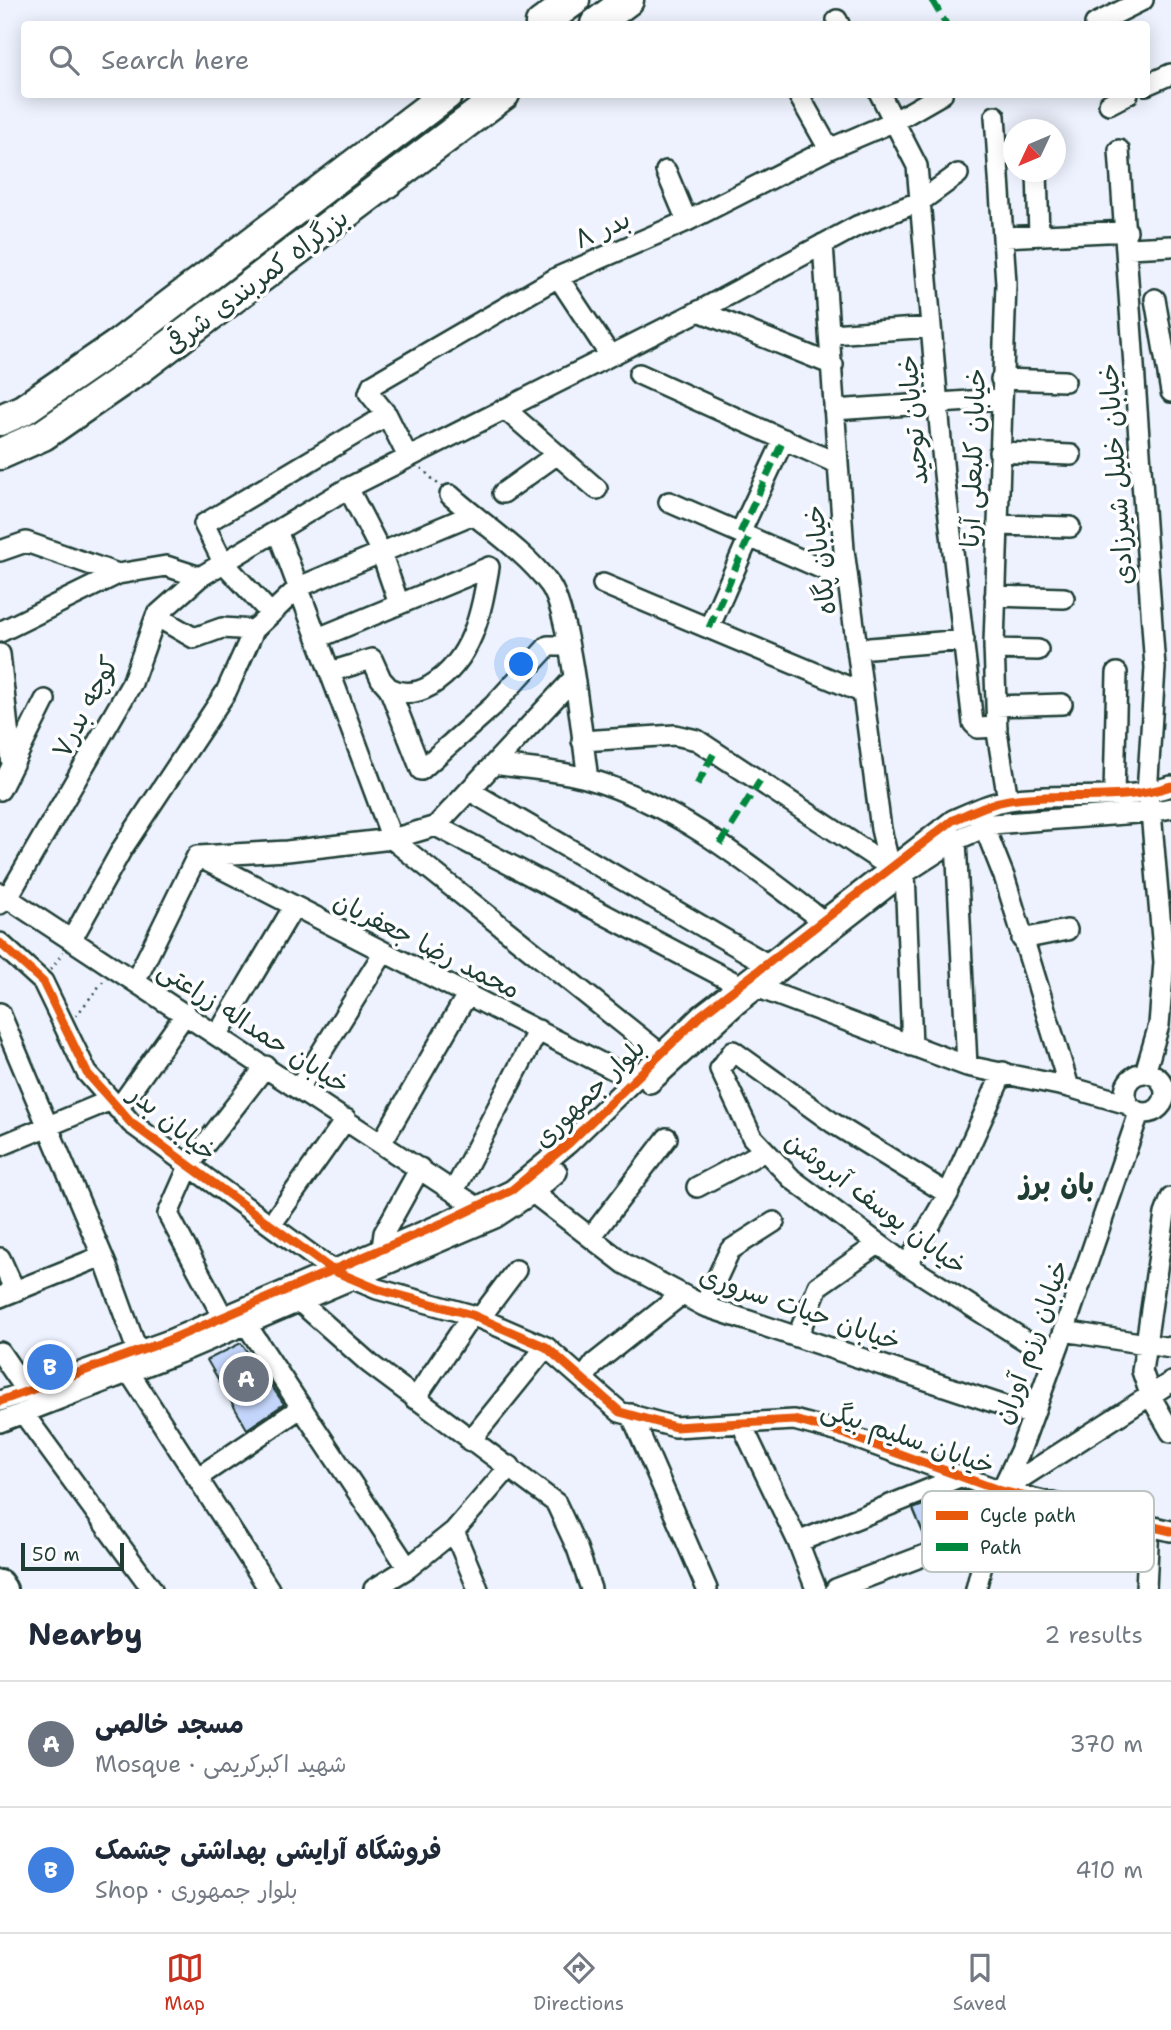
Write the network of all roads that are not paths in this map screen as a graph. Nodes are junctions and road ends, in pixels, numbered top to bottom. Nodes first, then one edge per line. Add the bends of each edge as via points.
1 (574, 0) edge
2 (628, 0) edge
3 (1143, 0) edge
4 (545, 21) edge
5 (600, 21) edge
6 (1101, 21) edge
7 (1171, 74) edge
8 (1150, 83) edge
9 (442, 98) edge
10 (499, 98) edge
11 (800, 98) edge
12 (882, 98) edge
13 (935, 98) edge
14 (1120, 98) edge
15 (1109, 104) dead end
16 (995, 116) dead end
17 (895, 121) junction
18 (829, 149) junction
19 (1119, 150) dead end
20 (666, 171) dead end
21 (958, 174) dead end
22 (1037, 182) edge
23 (922, 201) junction
24 (687, 221) junction
25 (1039, 235) junction
26 (1004, 237) junction
27 (1127, 239) junction
28 (823, 244) junction
29 (1171, 246) edge
30 (558, 277) junction
31 (1130, 297) junction
32 (1163, 299) edge
33 (699, 311) junction
34 (931, 327) junction
35 (831, 334) junction
36 (609, 354) junction
37 (833, 365) junction
38 (639, 374) dead end
39 (1065, 381) dead end
40 (1000, 389) junction
41 (1171, 392) edge
42 (938, 402) junction
43 (505, 409) junction
44 (834, 410) junction
45 (387, 415) junction
46 (0, 420) edge
47 (784, 439) junction
48 (999, 452) junction
49 (0, 454) edge
50 (556, 455) junction
51 (1071, 455) dead end
52 (408, 457) junction
53 (836, 463) junction
54 (348, 488) junction
55 (597, 489) dead end
56 (503, 493) dead end
57 (450, 495) road end
58 (669, 502) dead end
59 (471, 515) junction
60 (998, 525) junction
61 (1070, 527) dead end
62 (278, 533) junction
63 (744, 535) junction
64 (0, 551) edge
65 (380, 552) junction
66 (223, 562) junction
67 (118, 574) junction
68 (200, 577) junction
69 (848, 580) junction
70 (603, 584) dead end
71 (299, 587) junction
72 (995, 596) junction
73 (1064, 597) dead end
74 (399, 604) junction
75 (271, 614) junction
76 (156, 616) junction
77 (1161, 617) edge
78 (709, 628) junction
79 (254, 630) junction
80 (0, 632) edge
81 (318, 638) junction
82 (964, 640) junction
83 (568, 646) junction
84 (858, 649) junction
85 (994, 649) junction
86 (1038, 650) dead end
87 (0, 654) edge
88 (330, 673) junction
89 (1117, 673) dead end
90 (573, 679) junction
91 (389, 688) junction
92 (861, 692) junction
93 (45, 700) dead end
94 (1062, 704) dead end
95 (996, 706) junction
96 (997, 727) junction
97 (582, 741) junction
98 (6, 761) edge
99 (494, 764) junction
100 (588, 779) junction
101 (1171, 786) edge
102 (0, 790) edge
103 (470, 791) junction
104 (1114, 794) junction
105 (1008, 800) junction
106 (1149, 803) junction
107 (1171, 808) edge
108 (980, 818) junction
109 (436, 825) junction
110 (392, 839) junction
111 (956, 840) junction
112 (198, 856) junction
113 (897, 870) junction
114 (3, 898) edge
115 (293, 908) junction
116 (822, 920) junction
117 (1067, 930) dead end
118 (72, 939) junction
119 (1022, 939) junction
120 (0, 943) edge
121 (384, 953) junction
122 (767, 964) junction
123 (136, 980) junction
124 (749, 986) junction
125 (468, 993) junction
126 (0, 1013) edge
127 (186, 1013) junction
128 (1165, 1026) edge
129 (538, 1030) junction
130 (218, 1034) junction
131 (912, 1046) junction
132 (667, 1058) junction
133 (266, 1066) junction
134 (967, 1066) junction
135 (1171, 1068) edge
136 (1003, 1072) junction
137 (634, 1080) junction
138 (299, 1088) junction
139 (1077, 1089) junction
140 (1156, 1100) edge
141 (115, 1104) junction
142 (346, 1119) junction
143 (50, 1128) junction
144 (667, 1138) dead end
145 (382, 1142) junction
146 (0, 1146) edge
147 (763, 1152) junction
148 (190, 1164) junction
149 (421, 1168) junction
150 (697, 1187) dead end
151 (454, 1191) junction
152 (533, 1193) junction
153 (948, 1194) junction
154 (1171, 1198) edge
155 (477, 1207) junction
156 (774, 1222) dead end
157 (271, 1225) junction
158 (591, 1237) junction
159 (878, 1244) junction
160 (382, 1248) junction
161 (102, 1256) junction
162 (0, 1258) edge
163 (907, 1265) junction
164 (332, 1270) junction
165 (516, 1270) dead end
166 (353, 1279) junction
167 (7, 1294) edge
168 (681, 1295) junction
169 (300, 1302) junction
170 (704, 1306) junction
171 (223, 1317) junction
172 (476, 1317) junction
173 (246, 1324) junction
174 (1064, 1331) junction
175 (799, 1335) junction
176 (1146, 1342) junction
177 (546, 1347) junction
178 (1171, 1348) edge
179 (137, 1350) junction
180 (0, 1352) edge
181 (1054, 1359) junction
182 (129, 1372) junction
183 (583, 1379) junction
184 (1171, 1382) edge
185 (26, 1390) junction
186 (1151, 1396) junction
187 (415, 1399) junction
188 (0, 1401) edge
189 (302, 1407) junction
190 (23, 1413) junction
191 (631, 1415) junction
192 (1032, 1415) junction
193 (0, 1422) edge
194 (741, 1425) junction
195 (1171, 1432) edge
196 (470, 1441) junction
197 (510, 1466) junction
198 (962, 1476) junction
199 (197, 1478) junction
200 (925, 1491) edge
201 (1000, 1491) edge
202 (1002, 1491) edge
203 (1004, 1491) edge
204 (922, 1492) edge
205 (1154, 1526) edge
206 (454, 1531) junction
207 (1171, 1531) edge
208 (798, 1542) junction
209 (922, 1556) edge
210 (408, 1568) junction
211 (981, 1572) edge
212 (0, 1583) edge
213 (4, 1589) edge
214 (152, 1589) edge
215 (269, 1589) edge
216 (373, 1589) edge
217 (478, 1589) edge
218 (591, 1589) edge
219 (707, 1589) edge
220 (816, 1589) edge
221 (836, 1589) edge
222 (976, 1589) edge

1 - 4 highway
2 - 5 highway
3 - 6 street
7 - 8 street
9 - 46 highway, بزرگراه کمربندی شرقی via 119,344 23,410
10 - 49 highway, بزرگراه کمربندی شرقی via 140,368 43,435
11 - 18 street
12 - 17 street, خیابان توحید
13 - 17 street, بدر ۸
14 - 15 street
16 - 26 street, خیابان کلبعلی آرتا
17 - 18 street, بدر ۸
17 - 23 street, خیابان توحید via 917,166
18 - 24 street, بدر ۸
19 - 27 street, خیابان خلیل شیرزادی
20 - 24 street
21 - 23 street, کوچه بدر۷
22 - 25 street
23 - 28 street, کوچه بدر۷
23 - 34 street, خیابان توحید
24 - 30 street, بدر ۸
25 - 26 street
25 - 27 street
26 - 40 street, خیابان کلبعلی آرتا
27 - 29 street
27 - 31 street, خیابان خلیل شیرزادی
28 - 33 street, کوچه بدر۷
28 - 35 street, خیابان پگاه
30 - 36 street
30 - 45 street, بدر ۸ via 372,385 369,393
31 - 32 street
31 - 77 street, خیابان خلیل شیرزادی
32 - 41 street
33 - 36 street, کوچه بدر۷
33 - 37 street
34 - 35 street
34 - 42 street, خیابان توحید
35 - 37 street, خیابان پگاه
36 - 43 street, کوچه بدر۷
37 - 44 street, خیابان پگاه
38 - 47 street
39 - 40 street
40 - 42 street
40 - 48 street, خیابان کلبعلی آرتا
42 - 44 street
42 - 82 street, خیابان توحید
43 - 50 street
43 - 52 street, کوچه بدر۷
44 - 53 street, خیابان پگاه
45 - 52 street
45 - 66 street via 204,524
47 - 53 street
47 - 63 street
48 - 51 street
48 - 60 street, خیابان کلبعلی آرتا
50 - 55 street
50 - 56 street
52 - 54 street, کوچه بدر۷
53 - 69 street, خیابان پگاه
54 - 62 street, کوچه بدر۷
54 - 65 street
57 - 59 street
58 - 63 street
59 - 65 street
59 - 83 street via 496,532 548,583 557,596
60 - 61 street
60 - 72 street, خیابان کلبعلی آرتا
62 - 66 street, کوچه بدر۷
62 - 71 street
63 - 69 street
63 - 78 street
64 - 67 street via 26,542
65 - 71 street
65 - 74 street
66 - 68 street, کوچه بدر۷
66 - 75 street
67 - 68 street via 166,565
67 - 80 street
68 - 76 street, کوچه بدر۷
69 - 84 street, خیابان پگاه
70 - 78 street
71 - 75 street
71 - 81 street
72 - 73 street
72 - 85 street, خیابان کلبعلی آرتا
74 - 81 street
74 - 91 street via 489,567 482,608 455,666 423,690 400,694
75 - 79 street
76 - 79 street via 194,638 222,628
76 - 114 street, کوچه بدر۷ via 132,683
77 - 106 street, خیابان خلیل شیرزادی
78 - 92 street
79 - 118 street via 226,692 122,849
81 - 88 street
82 - 84 street
82 - 96 street, خیابان توحید via 973,723 978,728
83 - 90 street
83 - 91 street via 548,646 493,706 421,770
84 - 92 street, خیابان پگاه
85 - 86 street
85 - 95 street, خیابان کلبعلی آرتا
87 - 98 street
88 - 91 street via 372,659
88 - 110 street
89 - 104 street
90 - 97 street
90 - 99 street
92 - 113 street, خیابان پگاه via 881,829
93 - 98 street
94 - 95 street
95 - 96 street, خیابان کلبعلی آرتا
96 - 105 street, خیابان کلبعلی آرتا
97 - 100 street
97 - 113 street via 675,735 697,740
98 - 102 street
99 - 100 street
99 - 103 street
100 - 116 street via 678,816
101 - 106 street, بلوار جمهوری
103 - 109 street
103 - 122 street
104 - 105 street, بلوار جمهوری
104 - 106 street, بلوار جمهوری
105 - 108 street, بلوار جمهوری
106 - 107 street, بلوار جمهوری
106 - 108 street, بلوار جمهوری via 1056,817
106 - 128 street via 1164,962
108 - 111 street, بلوار جمهوری
108 - 113 street, بلوار جمهوری via 953,820
108 - 119 street via 1005,878
109 - 110 street
109 - 124 street
110 - 112 street
110 - 132 street
111 - 113 street, بلوار جمهوری
111 - 134 street
112 - 115 street, محمد رضا جعفریان
112 - 123 street
113 - 116 street, بلوار جمهوری
113 - 124 street, بلوار جمهوری
113 - 131 street, خیابان پگاه
114 - 118 street, خیابان حمداله زراعتی
115 - 121 street, محمد رضا جعفریان
115 - 130 street
116 - 122 street, بلوار جمهوری
117 - 119 street
118 - 123 street, خیابان حمداله زراعتی
119 - 139 street
120 - 141 street, خیابان بدر via 43,982 87,1073
121 - 125 street, محمد رضا جعفریان
121 - 138 street
122 - 124 street, بلوار جمهوری
123 - 127 street, خیابان حمداله زراعتی
124 - 131 street
124 - 132 street, بلوار جمهوری via 701,1015
125 - 129 street, محمد رضا جعفریان
125 - 145 street
126 - 143 street
127 - 130 street, خیابان حمداله زراعتی
127 - 141 street
128 - 140 street via 1145,1073 1161,1080
129 - 137 street, محمد رضا جعفریان
129 - 151 street
130 - 133 street, خیابان حمداله زراعتی
131 - 134 street
132 - 137 street, بلوار جمهوری
132 - 152 street, بلوار جمهوری
133 - 138 street, خیابان حمداله زراعتی
133 - 148 street
134 - 136 street
135 - 140 street, خیابان رزم آوران
136 - 139 street
136 - 153 street
137 - 155 street, بلوار جمهوری via 533,1175
138 - 142 street, خیابان حمداله زراعتی
139 - 140 street
140 - 174 street, خیابان رزم آوران
141 - 143 street
141 - 148 street, خیابان بدر via 131,1123
142 - 145 street, خیابان حمداله زراعتی
142 - 157 street
143 - 146 street
143 - 161 street
144 - 158 street
145 - 149 street, خیابان حمداله زراعتی
147 - 150 street
147 - 153 street, خیابان یوسف آبروشن via 720,1069 733,1051 833,1123
147 - 159 street, خیابان یوسف آبروشن
148 - 157 street, خیابان بدر
148 - 171 street via 168,1214
149 - 151 street, خیابان حمداله زراعتی
149 - 160 street via 384,1233
151 - 155 street, خیابان حمداله زراعتی
152 - 158 street, خیابان حیات سروری
152 - 166 street, بلوار جمهوری via 495,1217
153 - 163 street
154 - 176 street
155 - 160 street, بلوار جمهوری
156 - 170 street via 730,1250
157 - 164 street, خیابان بدر
158 - 168 street, خیابان حیات سروری via 625,1264
159 - 163 street, خیابان یوسف آبروشن
159 - 175 street via 818,1286
160 - 164 street, بلوار جمهوری
161 - 167 street
161 - 179 street
162 - 167 street
163 - 181 street, خیابان یوسف آبروشن
164 - 166 street, خیابان سلیم بیگی
164 - 171 street, بلوار جمهوری
165 - 172 street
166 - 169 street, بلوار جمهوری
166 - 172 street, خیابان سلیم بیگی
168 - 170 street, خیابان حیات سروری
168 - 183 street via 596,1363
169 - 173 street, بلوار جمهوری
169 - 187 street
170 - 175 street, خیابان حیات سروری
171 - 179 street, بلوار جمهوری
172 - 177 street, خیابان سلیم بیگی
172 - 187 street
173 - 182 street, بلوار جمهوری
173 - 189 street
174 - 176 street
174 - 181 street, خیابان رزم آوران
175 - 192 street, خیابان حیات سروری
176 - 178 street
176 - 186 street via 1142,1371
177 - 183 street, خیابان سلیم بیگی
177 - 196 street
179 - 185 street, بلوار جمهوری
180 - 185 street
181 - 192 street, خیابان رزم آوران
182 - 190 street, بلوار جمهوری
182 - 199 street
183 - 191 street, خیابان سلیم بیگی via 620,1412
184 - 186 street
185 - 188 street, بلوار جمهوری
186 - 195 street
186 - 203 street
187 - 196 street
189 - 199 street
189 - 210 street
190 - 193 street, بلوار جمهوری
190 - 214 street
191 - 194 street, خیابان سلیم بیگی via 674,1427
191 - 219 street
192 - 202 street, خیابان رزم آوران
194 - 198 street, خیابان سلیم بیگی via 794,1420
194 - 208 street
196 - 197 street
197 - 206 street
197 - 218 street via 556,1503
198 - 200 street
198 - 201 street, خیابان سلیم بیگی
199 - 215 street
204 - 208 street
205 - 207 street, خیابان سلیم بیگی
206 - 210 street
206 - 217 street
208 - 220 street
209 - 221 street
210 - 216 street
211 - 222 street, خیابان رزم آوران
212 - 213 main road

